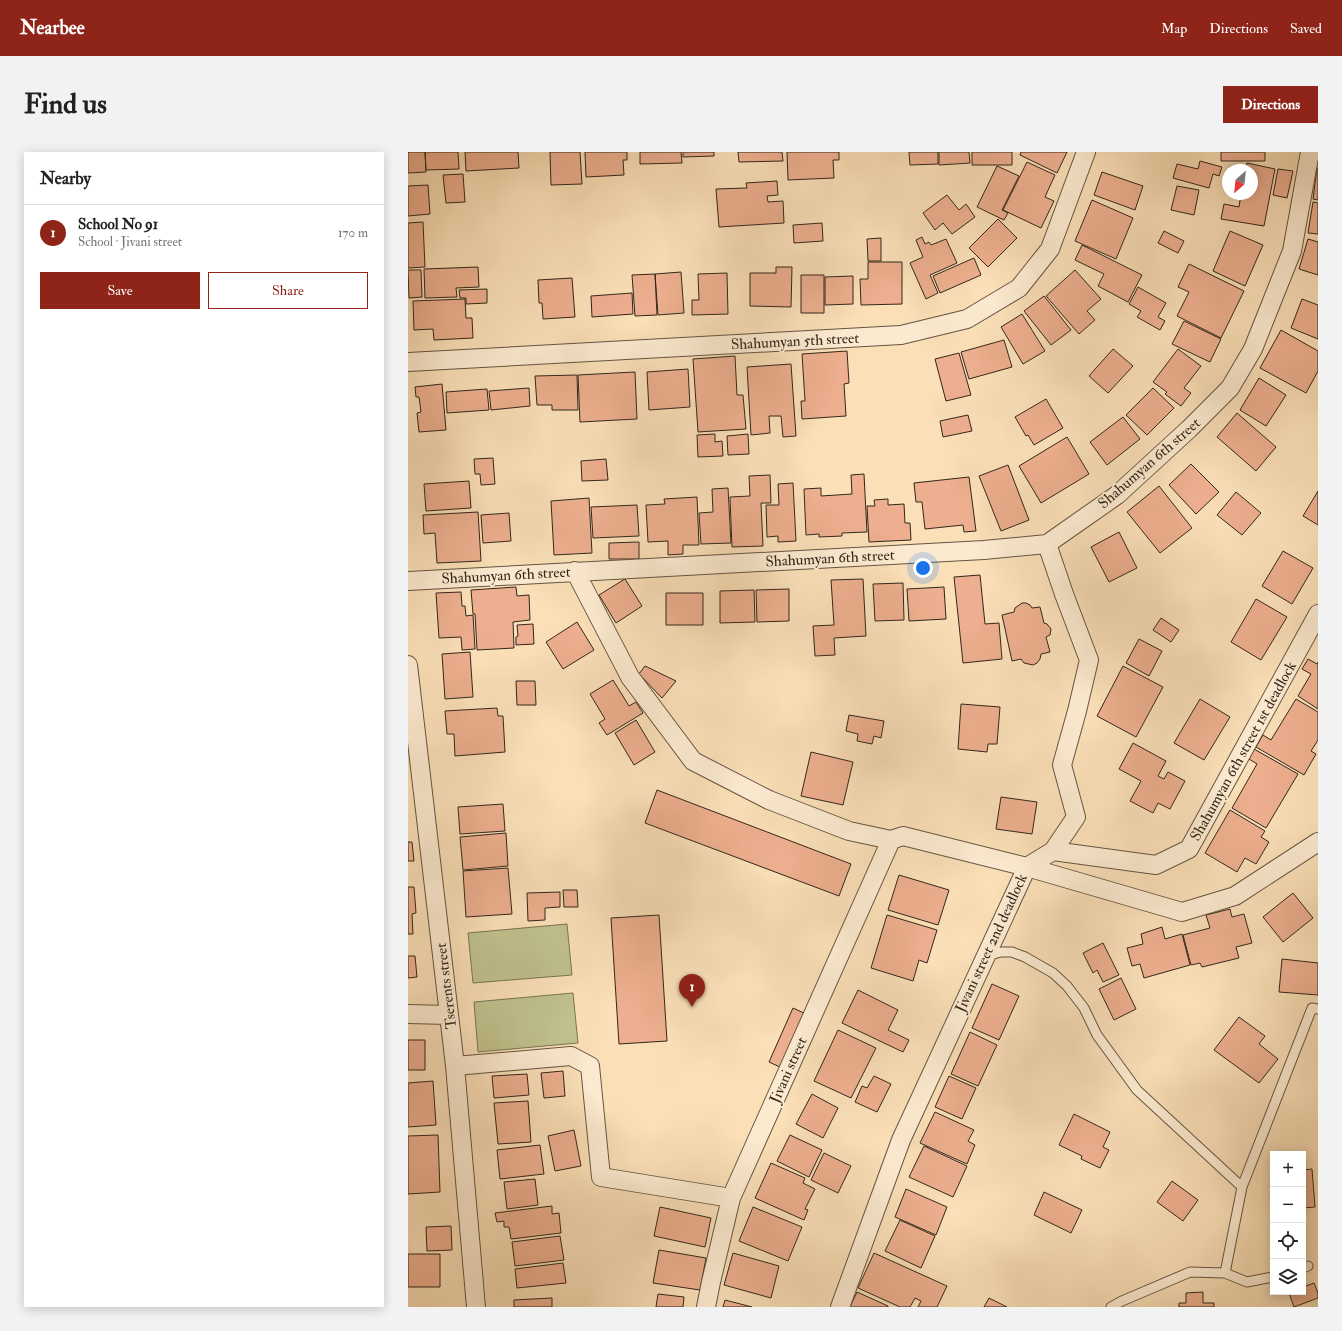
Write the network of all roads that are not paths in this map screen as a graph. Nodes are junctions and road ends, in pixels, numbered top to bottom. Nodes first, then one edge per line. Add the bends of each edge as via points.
1 (1086, 152) edge
2 (1310, 152) edge
3 (408, 362) edge
4 (1047, 544) junction
5 (575, 571) junction
6 (408, 581) edge
7 (1318, 614) edge
8 (408, 665) edge
9 (891, 840) junction
10 (1318, 842) edge
11 (1053, 851) junction
12 (1026, 867) junction
13 (986, 956) junction
14 (1318, 1009) edge
15 (408, 1014) edge
16 (449, 1015) junction
17 (455, 1066) junction
18 (1242, 1186) junction
19 (731, 1198) junction
20 (1225, 1273) junction
21 (1270, 1278) edge
22 (476, 1307) edge
23 (706, 1307) edge
24 (840, 1307) edge
25 (1111, 1307) edge

1 - 3 street, Shahumyan 5th street via 1050,248 1019,288 967,319 901,335
2 - 4 street, Shahumyan 6th street via 1292,250 1253,349 1230,388 1117,494
4 - 5 street, Shahumyan 6th street via 984,550
4 - 11 street, Jivani street 2nd deadlock via 1089,660 1062,765 1076,817
5 - 6 street, Shahumyan 6th street
5 - 9 street via 630,677 693,761 769,800 849,831
7 - 11 street, Shahumyan 6th street 1st deadlock via 1189,849 1156,866
8 - 16 street, Tserents street
9 - 12 street via 903,836
9 - 19 street, Jivani street
10 - 12 street via 1235,896 1182,912
11 - 12 street, Jivani street 2nd deadlock
12 - 13 street, Jivani street 2nd deadlock
13 - 18 lane via 1012,952 1053,973 1084,1008 1097,1035 1137,1090
13 - 24 street, Jivani street 2nd deadlock via 901,1140
14 - 18 lane via 1312,1008
15 - 16 street
16 - 17 street, Tserents street
17 - 19 street via 571,1056 590,1066 601,1177
17 - 22 street, Tserents street
18 - 20 lane
19 - 23 street, Jivani street
20 - 21 lane via 1247,1282
20 - 25 lane via 1190,1272

